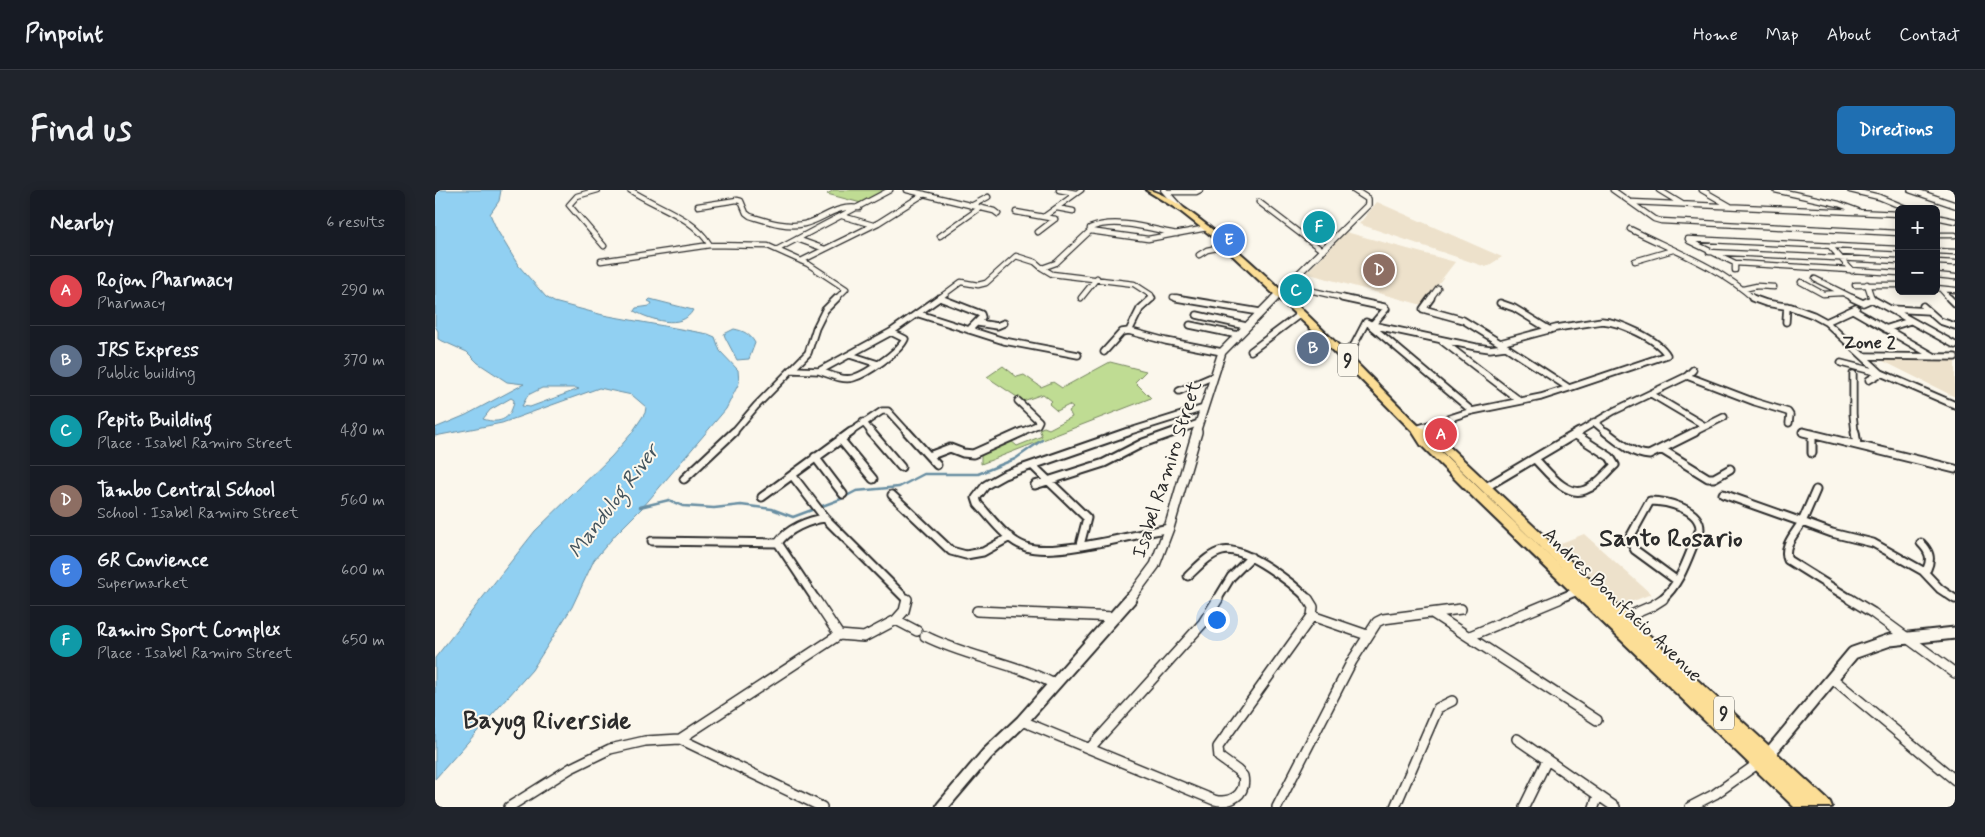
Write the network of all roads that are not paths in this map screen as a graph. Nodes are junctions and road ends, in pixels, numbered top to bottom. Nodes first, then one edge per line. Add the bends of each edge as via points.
1 (598, 190) edge
2 (630, 190) edge
3 (891, 190) edge
4 (907, 190) edge
5 (1059, 190) edge
6 (1081, 190) edge
7 (1140, 190) edge
8 (1149, 190) edge
9 (1201, 190) edge
10 (1355, 190) edge
11 (1613, 190) edge
12 (1659, 190) edge
13 (1702, 190) edge
14 (1775, 190) edge
15 (1850, 190) edge
16 (1913, 190) edge
17 (1165, 191) edge
18 (1076, 193) junction
19 (924, 194) junction
20 (988, 196) dead end
21 (1259, 202) dead end
22 (1631, 202) junction
23 (1682, 204) junction
24 (1898, 205) edge
25 (698, 206) dead end
26 (971, 206) junction
27 (1731, 206) junction
28 (1955, 206) edge
29 (859, 208) junction
30 (980, 208) junction
31 (1057, 208) junction
32 (1182, 209) junction
33 (1073, 211) dead end
34 (1016, 212) dead end
35 (1861, 212) junction
36 (998, 214) dead end
37 (1895, 214) edge
38 (842, 216) junction
39 (1045, 216) junction
40 (1940, 218) edge
41 (1955, 221) edge
42 (873, 225) junction
43 (1207, 228) junction
44 (1630, 229) dead end
45 (1038, 232) dead end
46 (1090, 232) junction
47 (1895, 233) edge
48 (1177, 234) junction
49 (1940, 234) edge
50 (940, 236) dead end
51 (1955, 236) edge
52 (797, 239) junction
53 (710, 245) junction
54 (604, 246) dead end
55 (1227, 246) junction
56 (1830, 246) junction
57 (778, 249) junction
58 (825, 249) junction
59 (1895, 249) edge
60 (1323, 250) junction
61 (1673, 250) junction
62 (1940, 251) edge
63 (1709, 252) junction
64 (1955, 252) edge
65 (1199, 255) dead end
66 (1841, 258) junction
67 (601, 261) dead end
68 (801, 261) junction
69 (1635, 261) dead end
70 (1895, 261) edge
71 (1940, 262) edge
72 (1955, 263) edge
73 (1735, 264) junction
74 (1042, 268) junction
75 (1735, 270) dead end
76 (1852, 271) junction
77 (1895, 273) edge
78 (1940, 276) edge
79 (1955, 276) edge
80 (1097, 278) junction
81 (1815, 279) dead end
82 (1801, 282) dead end
83 (1855, 284) dead end
84 (1867, 284) junction
85 (1287, 285) junction
86 (1895, 285) edge
87 (1774, 287) dead end
88 (1438, 288) dead end
89 (1940, 288) edge
90 (1743, 289) junction
91 (1940, 289) edge
92 (1955, 290) edge
93 (1843, 293) junction
94 (1278, 294) junction
95 (940, 298) junction
96 (1081, 298) dead end
97 (1173, 298) dead end
98 (1872, 299) junction
99 (1500, 303) dead end
100 (1863, 303) junction
101 (1955, 304) edge
102 (1787, 306) junction
103 (1923, 306) dead end
104 (1889, 309) junction
105 (1853, 310) junction
106 (1928, 311) junction
107 (1260, 312) junction
108 (919, 314) junction
109 (1197, 315) dead end
110 (1299, 315) junction
111 (1910, 321) junction
112 (1365, 322) junction
113 (1786, 322) dead end
114 (1826, 322) junction
115 (978, 323) junction
116 (1004, 323) dead end
117 (1190, 325) dead end
118 (1246, 326) junction
119 (1372, 326) junction
120 (1955, 326) edge
121 (1885, 328) junction
122 (969, 330) junction
123 (1129, 330) junction
124 (1550, 330) junction
125 (891, 332) junction
126 (1238, 335) junction
127 (1440, 340) junction
128 (1947, 340) junction
129 (1955, 340) edge
130 (1503, 345) junction
131 (1955, 345) edge
132 (1251, 351) dead end
133 (1104, 352) dead end
134 (1222, 352) junction
135 (849, 355) junction
136 (1078, 355) dead end
137 (1342, 355) junction
138 (1865, 356) junction
139 (1935, 357) junction
140 (1955, 357) edge
141 (1841, 363) dead end
142 (878, 364) junction
143 (793, 370) junction
144 (1693, 370) dead end
145 (819, 371) junction
146 (1881, 373) junction
147 (1853, 374) dead end
148 (1214, 376) junction
149 (1687, 376) junction
150 (1869, 380) dead end
151 (1569, 388) junction
152 (1179, 391) dead end
153 (1651, 394) junction
154 (1519, 400) junction
155 (1018, 401) dead end
156 (1955, 405) edge
157 (1204, 408) junction
158 (1472, 411) junction
159 (1724, 417) dead end
160 (863, 422) junction
161 (1199, 422) junction
162 (1595, 422) junction
163 (1789, 422) dead end
164 (1705, 426) junction
165 (1416, 429) junction
166 (1803, 432) dead end
167 (1812, 434) junction
168 (1576, 435) junction
169 (840, 439) junction
170 (1857, 446) junction
171 (1661, 449) junction
172 (1812, 453) dead end
173 (929, 456) junction
174 (815, 457) junction
175 (1535, 459) junction
176 (937, 465) dead end
177 (1033, 466) junction
178 (901, 467) dead end
179 (1730, 469) dead end
180 (1955, 469) edge
181 (792, 475) junction
182 (684, 479) dead end
183 (873, 479) dead end
184 (1047, 481) junction
185 (1035, 485) dead end
186 (1486, 487) junction
187 (1816, 490) dead end
188 (843, 494) dead end
189 (1723, 494) dead end
190 (892, 495) dead end
191 (762, 497) dead end
192 (820, 512) junction
193 (1802, 522) junction
194 (1169, 528) junction
195 (1010, 537) junction
196 (652, 541) dead end
197 (778, 543) junction
198 (1921, 543) dead end
199 (1080, 544) junction
200 (1251, 557) junction
201 (1923, 571) junction
202 (1188, 576) dead end
203 (1676, 580) junction
204 (1584, 588) junction
205 (1955, 599) edge
206 (1461, 609) dead end
207 (977, 611) dead end
208 (1432, 612) junction
209 (1312, 616) junction
210 (1116, 617) junction
211 (1624, 618) junction
212 (895, 620) junction
213 (917, 631) dead end
214 (1955, 633) edge
215 (839, 635) junction
216 (1367, 635) junction
217 (925, 636) dead end
218 (1470, 636) junction
219 (1907, 636) junction
220 (1955, 673) edge
221 (1832, 678) junction
222 (1054, 684) junction
223 (1451, 702) dead end
224 (1597, 720) dead end
225 (1022, 721) junction
226 (680, 739) junction
227 (1517, 739) dead end
228 (1090, 748) junction
229 (1763, 759) junction
230 (1547, 760) junction
231 (1955, 780) edge
232 (1598, 796) junction
233 (509, 807) edge
234 (822, 807) edge
235 (942, 807) edge
236 (1277, 807) edge
237 (1395, 807) edge
238 (1524, 807) edge
239 (1594, 807) edge
240 (1615, 807) edge
241 (1690, 807) edge
242 (1805, 807) edge
243 (1824, 807) edge

1 - 54 street via 575,196 569,205
2 - 53 street via 679,216 703,233
3 - 29 street
4 - 19 street
5 - 18 street
6 - 18 street
7 - 32 highway, Andres Bonifacio Avenue / 9
8 - 32 highway, Andres Bonifacio Avenue / 9
9 - 17 street
10 - 60 street, Isabel Ramiro Street via 1368,199 1368,206
11 - 22 street
12 - 23 street
13 - 27 street
14 - 35 street
15 - 24 street
16 - 28 street
17 - 32 street
18 - 31 street
19 - 26 street
19 - 42 street
20 - 26 street
21 - 60 street
22 - 23 street
22 - 47 street via 1654,219 1665,222
23 - 27 street
25 - 29 street via 737,200 750,216 798,225 841,206
26 - 30 street
27 - 35 street
29 - 38 street
30 - 36 street
30 - 50 street
31 - 33 street
31 - 39 street
32 - 43 highway, Andres Bonifacio Avenue / 9
34 - 39 street
35 - 37 street
38 - 42 street
38 - 52 street
39 - 45 street via 1055,219
40 - 41 street
42 - 58 street
43 - 48 street
43 - 55 highway, Andres Bonifacio Avenue / 9
44 - 61 street
46 - 48 street via 1142,239
46 - 48 street via 1090,228 1100,224
46 - 74 street via 1056,263
49 - 51 street
52 - 57 street
52 - 58 street
53 - 57 street via 752,244
53 - 67 street
55 - 65 street
55 - 94 highway, Andres Bonifacio Avenue / 9
56 - 59 street
56 - 63 street via 1688,239
56 - 66 street
57 - 68 street
58 - 68 street
60 - 85 street, Isabel Ramiro Street
61 - 69 street
61 - 90 street
62 - 64 street
63 - 66 street
63 - 73 street
66 - 70 street
66 - 76 street
68 - 143 street via 846,289 825,310 808,353
71 - 72 street
73 - 75 street
73 - 76 street
74 - 80 street via 1052,274
74 - 95 street via 1035,262 1016,256 983,285 961,282
76 - 77 street
78 - 79 street
80 - 96 street
80 - 123 street via 1134,284 1153,296 1140,309
81 - 93 street
82 - 93 street via 1823,294
83 - 84 street
84 - 86 street
84 - 98 street
85 - 94 street, Isabel Ramiro Street
85 - 119 street via 1384,307
87 - 90 street
88 - 130 street via 1423,309 1463,320
89 - 92 street
90 - 102 street via 1760,302
91 - 101 street
93 - 100 street
94 - 107 street, Isabel Ramiro Street
94 - 110 highway, Andres Bonifacio Avenue / 9
95 - 108 street
95 - 115 street via 977,311 982,317
97 - 107 street
98 - 100 street
98 - 104 street
99 - 124 street
100 - 105 street
102 - 113 street
102 - 114 street
103 - 106 street
104 - 106 street
104 - 111 street
105 - 114 street
105 - 121 street
106 - 120 street via 1940,321
107 - 118 street, Isabel Ramiro Street
108 - 122 street
108 - 125 street
109 - 118 street
110 - 132 street
110 - 137 highway, Andres Bonifacio Avenue / 9
111 - 121 street
111 - 128 street
112 - 119 street
112 - 137 street via 1354,345
112 - 158 street
114 - 138 street
115 - 116 street via 997,326
115 - 122 street
117 - 126 street
118 - 126 street, Isabel Ramiro Street
119 - 127 street
121 - 139 street
122 - 136 street via 1004,341
123 - 133 street via 1122,332
123 - 134 street
124 - 130 street
124 - 151 street via 1607,320 1663,348 1667,355
125 - 135 street
125 - 142 street via 905,342
126 - 134 street, Isabel Ramiro Street
127 - 130 street via 1484,348
127 - 154 street
128 - 129 street
128 - 131 street
130 - 151 street
134 - 148 street, Isabel Ramiro Street
135 - 142 street
135 - 145 street
137 - 165 highway, Andres Bonifacio Avenue / 9
138 - 139 street
138 - 146 street
139 - 140 street
141 - 146 street
142 - 145 street via 853,378
143 - 145 street
143 - 182 street
144 - 149 street
146 - 150 street
146 - 156 street
147 - 170 street
148 - 152 street
148 - 157 street, Isabel Ramiro Street
149 - 153 street
149 - 163 street via 1788,412
151 - 154 street via 1541,398
153 - 162 street
153 - 164 street
154 - 158 street
155 - 173 street via 1039,421 1037,425 973,454 950,448
157 - 161 street, Isabel Ramiro Street
157 - 177 street via 1133,429
158 - 165 street
159 - 164 street
160 - 169 street
160 - 173 street via 888,411
160 - 178 street
161 - 184 street via 1143,442 1104,463
161 - 194 street, Isabel Ramiro Street
162 - 168 street
162 - 171 street via 1639,455 1649,455
164 - 171 street
165 - 186 highway, Andres Bonifacio Avenue / 9 via 1433,437
165 - 204 highway, Andres Bonifacio Avenue / 9 via 1425,443
166 - 167 street
167 - 170 street
167 - 172 street
168 - 175 street
168 - 175 street via 1611,457 1615,465 1584,490 1572,491 1565,487
169 - 174 street
169 - 183 street
170 - 180 street
171 - 179 street via 1708,478
173 - 176 street
174 - 181 street
174 - 188 street
175 - 186 street
177 - 184 street
177 - 195 street via 991,482 976,498
181 - 191 street
181 - 192 street
184 - 185 street
184 - 199 street via 1083,510 1087,517
186 - 204 highway, Andres Bonifacio Avenue / 9
187 - 193 street
189 - 193 street
190 - 195 street via 951,551 966,555 983,552
192 - 197 street
192 - 212 street via 907,598 904,611
193 - 201 street via 1873,543
193 - 219 street via 1785,549 1787,560
194 - 199 street
194 - 210 street, Isabel Ramiro Street via 1155,565
195 - 199 street via 1034,549
196 - 197 street
197 - 215 street
198 - 201 street via 1931,557
200 - 202 street via 1235,551 1218,552
200 - 209 street via 1310,600
200 - 228 street via 1231,578 1203,623
201 - 205 street
203 - 203 street via 1700,529 1700,522 1695,515 1660,501 1650,501 1629,539 1635,550
203 - 211 street via 1666,595
204 - 211 highway, Andres Bonifacio Avenue / 9
204 - 218 street
204 - 229 highway, Andres Bonifacio Avenue / 9
206 - 208 street
207 - 210 street
208 - 216 street via 1383,619
208 - 218 street
209 - 216 street
209 - 228 street via 1218,747 1217,754 1221,759 1239,770 1243,777 1243,788 1236,797 1226,802 1214,800
210 - 222 street, Isabel Ramiro Street
211 - 229 highway, Andres Bonifacio Avenue / 9
212 - 213 street
212 - 215 street via 864,637
214 - 219 street
215 - 226 street
216 - 236 street
217 - 222 street via 1031,672
218 - 224 street
219 - 220 street
219 - 221 street via 1868,644 1853,653
221 - 229 street
221 - 231 street
222 - 225 street, Isabel Ramiro Street
223 - 237 street via 1438,708
225 - 228 street
225 - 235 street, Isabel Ramiro Street via 987,754
226 - 233 street via 660,739 610,749
226 - 234 street
227 - 230 street
229 - 241 street via 1715,794
229 - 242 highway, Andres Bonifacio Avenue / 9
229 - 243 highway, Andres Bonifacio Avenue / 9
230 - 232 street
230 - 238 street
232 - 239 street
232 - 240 street

